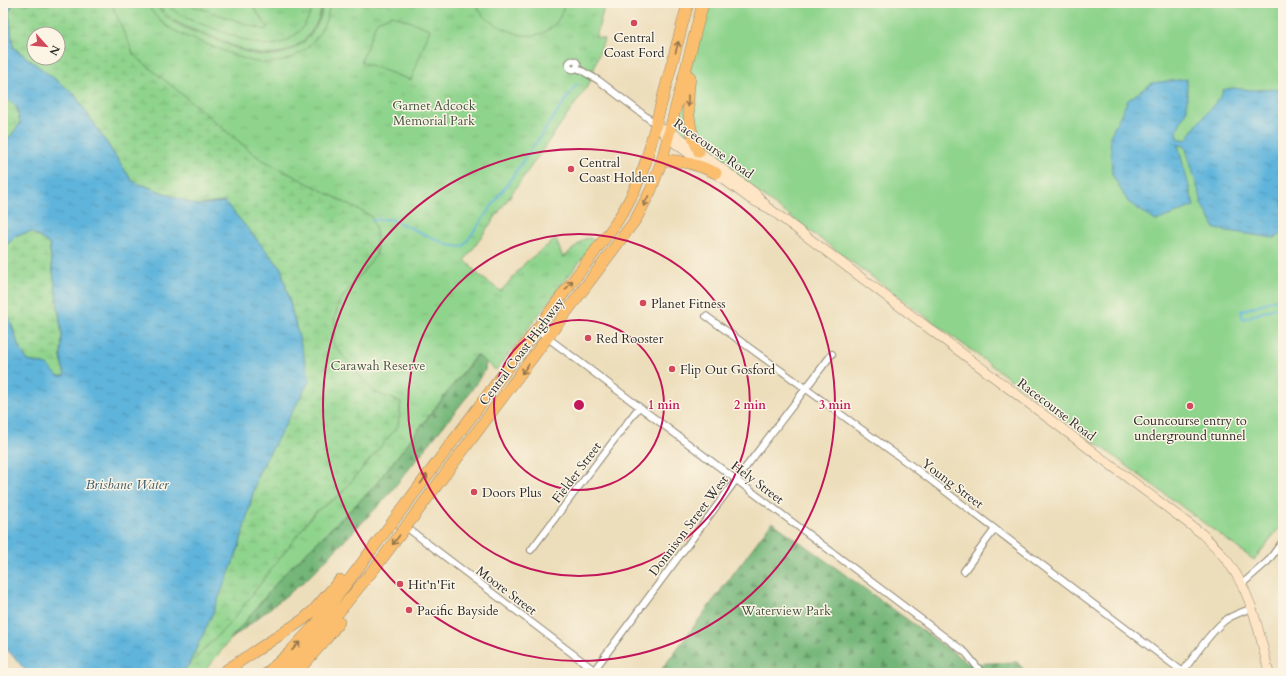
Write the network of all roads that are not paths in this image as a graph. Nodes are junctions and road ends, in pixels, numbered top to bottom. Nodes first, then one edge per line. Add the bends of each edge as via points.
1 (688, 3) edge
2 (703, 5) edge
3 (577, 68) dead end
4 (657, 125) junction
5 (669, 134) junction
6 (699, 152) junction
7 (662, 160) junction
8 (716, 173) junction
9 (770, 209) junction
10 (706, 316) dead end
11 (536, 329) junction
12 (548, 338) junction
13 (832, 354) dead end
14 (806, 388) junction
15 (639, 407) junction
16 (736, 480) junction
17 (400, 510) junction
18 (406, 527) junction
19 (995, 529) junction
20 (1283, 541) edge
21 (531, 550) dead end
22 (378, 564) junction
23 (964, 571) dead end
24 (1242, 584) junction
25 (1253, 608) junction
26 (593, 672) edge
27 (222, 673) edge
28 (267, 673) edge
29 (281, 673) edge
30 (296, 673) edge
31 (982, 673) edge
32 (1182, 673) edge
33 (1269, 673) edge

4 -> 1 highway, Central Coast Highway
2 - 5 highway, Central Coast Highway
2 -> 6 highway via 688,89 690,124
3 - 4 street via 598,80
4 - 5 main road, Racecourse Road
11 -> 4 highway, Central Coast Highway via 625,210 643,172
5 - 6 main road, Racecourse Road
5 - 7 highway, Central Coast Highway
5 - 8 main road, Racecourse Road
6 - 9 main road, Racecourse Road via 754,192
7 - 8 highway via 682,161
7 -> 12 highway, Central Coast Highway via 651,190 636,219
8 - 9 main road, Racecourse Road via 750,199
9 - 24 main road, Racecourse Road via 1195,529 1220,552
10 - 14 street, Young Street
11 - 12 street, Hely Street
17 -> 11 highway, Central Coast Highway
12 - 15 street, Hely Street
12 -> 18 highway, Central Coast Highway
13 - 14 street, Donnison Street West
14 - 16 street, Donnison Street West
14 - 19 street, Young Street
15 - 16 street, Hely Street
15 - 21 street, Fielder Street
16 - 26 street, Donnison Street West
16 - 31 street, Hely Street via 966,653
17 - 27 highway via 309,615
28 -> 17 highway, Central Coast Highway via 317,623
18 -> 22 highway, Central Coast Highway
18 - 26 street, Moore Street
19 - 23 street
19 - 32 street, Young Street
20 - 24 street via 1268,560
22 - 29 highway, Central Coast Highway via 320,635
22 - 30 highway via 335,628
24 - 25 main road, Racecourse Road
25 - 32 street via 1225,620
25 - 33 main road, Racecourse Road

